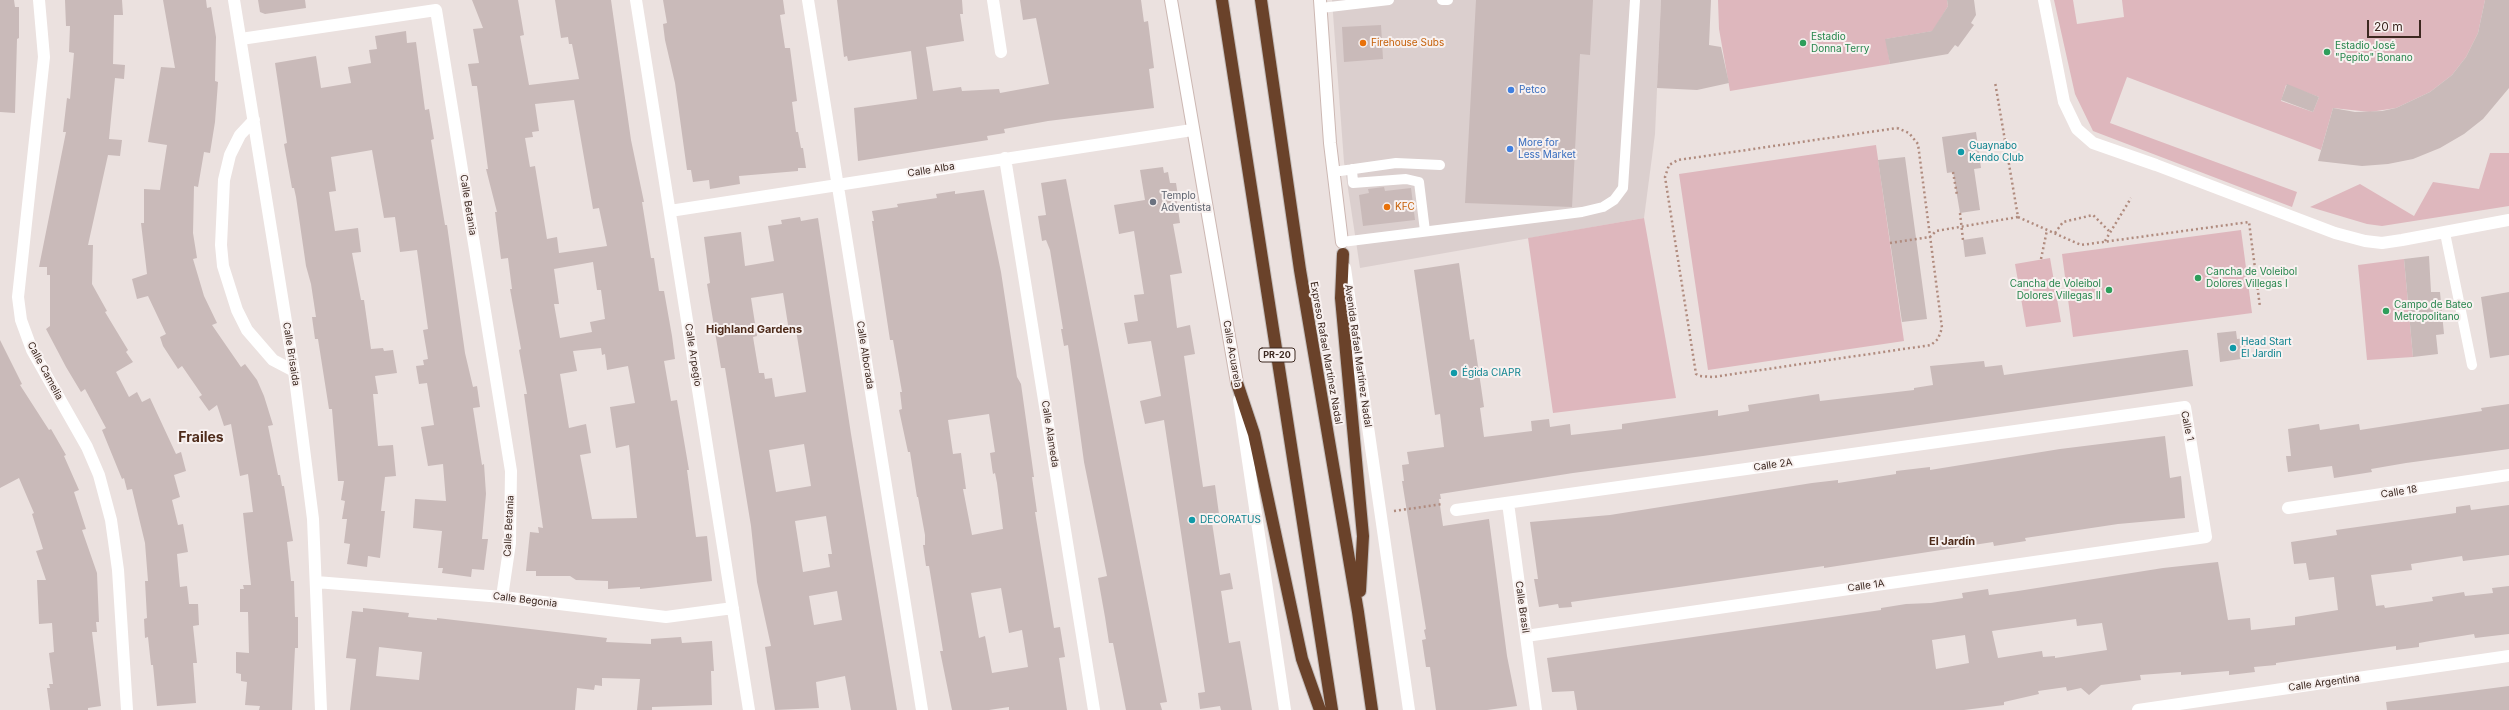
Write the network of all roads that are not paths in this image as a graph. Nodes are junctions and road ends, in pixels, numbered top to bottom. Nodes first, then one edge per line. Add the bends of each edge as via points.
1 (39, 0) edge
2 (234, 0) edge
3 (636, 0) edge
4 (808, 0) edge
5 (993, 0) edge
6 (1171, 0) edge
7 (1222, 0) edge
8 (1261, 0) edge
9 (1389, 0) edge
10 (1442, 0) edge
11 (1448, 0) edge
12 (1635, 0) edge
13 (2044, 0) edge
14 (1321, 4) edge
15 (240, 39) junction
16 (1001, 52) dead end
17 (254, 120) junction
18 (1192, 130) junction
19 (1006, 158) junction
20 (1440, 165) dead end
21 (1352, 169) junction
22 (1333, 172) junction
23 (838, 185) junction
24 (670, 211) junction
25 (2509, 220) edge
26 (1425, 231) junction
27 (2445, 233) junction
28 (1343, 248) junction
29 (2472, 365) dead end
30 (294, 371) junction
31 (1237, 383) junction
32 (2090, 420) joint
33 (2509, 475) edge
34 (1508, 503) junction
35 (2288, 508) dead end
36 (1456, 510) road end
37 (2206, 537) joint
38 (316, 582) junction
39 (502, 597) junction
40 (733, 608) junction
41 (1358, 612) junction
42 (1526, 636) junction
43 (2509, 656) edge
44 (127, 710) edge
45 (321, 710) edge
46 (749, 710) edge
47 (922, 710) edge
48 (1094, 710) edge
49 (1285, 710) edge
50 (1320, 710) edge
51 (1332, 710) edge
52 (1372, 710) edge
53 (1409, 710) edge
54 (1536, 710) edge
55 (2138, 710) edge

1 - 44 street, Calle Camelia via 44,58 18,297 21,320 32,350 87,447 99,476 111,520 118,570
2 - 15 street, Calle Brisaida
3 - 24 street, Calle Arpegio
4 - 23 street, Calle Alborada
5 - 16 street
6 - 18 street, Calle Acuarela
7 - 51 highway, PR-20
8 - 41 highway, Expreso Rafael Martínez Nadal via 1300,270
9 - 14 lane
10 - 11 lane
12 - 26 lane via 1623,188 1614,200 1603,207 1582,212
13 - 27 street via 2064,102 2078,129 2092,143 2365,242 2382,243
14 - 22 street, Avenida Rafael Martínez Nadal
15 - 17 street, Calle Brisaida
15 - 39 street, Calle Betania via 436,10 511,471 510,544
17 - 30 street, Calle Brisaida
17 - 30 street via 240,136 230,155 224,180 221,245 223,266 237,310 247,330 272,360
18 - 19 street, Calle Alba
18 - 31 street, Calle Acuarela
19 - 23 street, Calle Alba
19 - 48 street, Calle Alameda
20 - 21 lane via 1396,163
21 - 22 lane
21 - 26 lane via 1353,183 1406,179 1419,182
22 - 28 street, Avenida Rafael Martínez Nadal
23 - 24 street, Calle Alba
23 - 47 street, Calle Alborada
24 - 40 street, Calle Arpegio
25 - 27 street
26 - 28 lane
27 - 29 lane
28 - 41 highway via 1341,298 1363,536
28 - 53 street, Avenida Rafael Martínez Nadal
30 - 38 street, Calle Brisaida via 313,519
31 - 49 street, Calle Acuarela
31 - 50 highway via 1254,434 1302,659
32 - 34 street, Calle 2A
32 - 37 street, Calle 1 via 2185,406
33 - 35 street, Calle 18
34 - 36 street, Calle 2A
34 - 42 street, Calle Brasil
37 - 42 street, Calle 1A
38 - 39 street, Calle Begonia
38 - 45 street, Calle Brisaida
39 - 40 street, Calle Begonia via 666,617
40 - 46 street, Calle Arpegio
41 - 52 highway, Expreso Rafael Martínez Nadal
42 - 54 street, Calle Brasil
43 - 55 street, Calle Argentina

